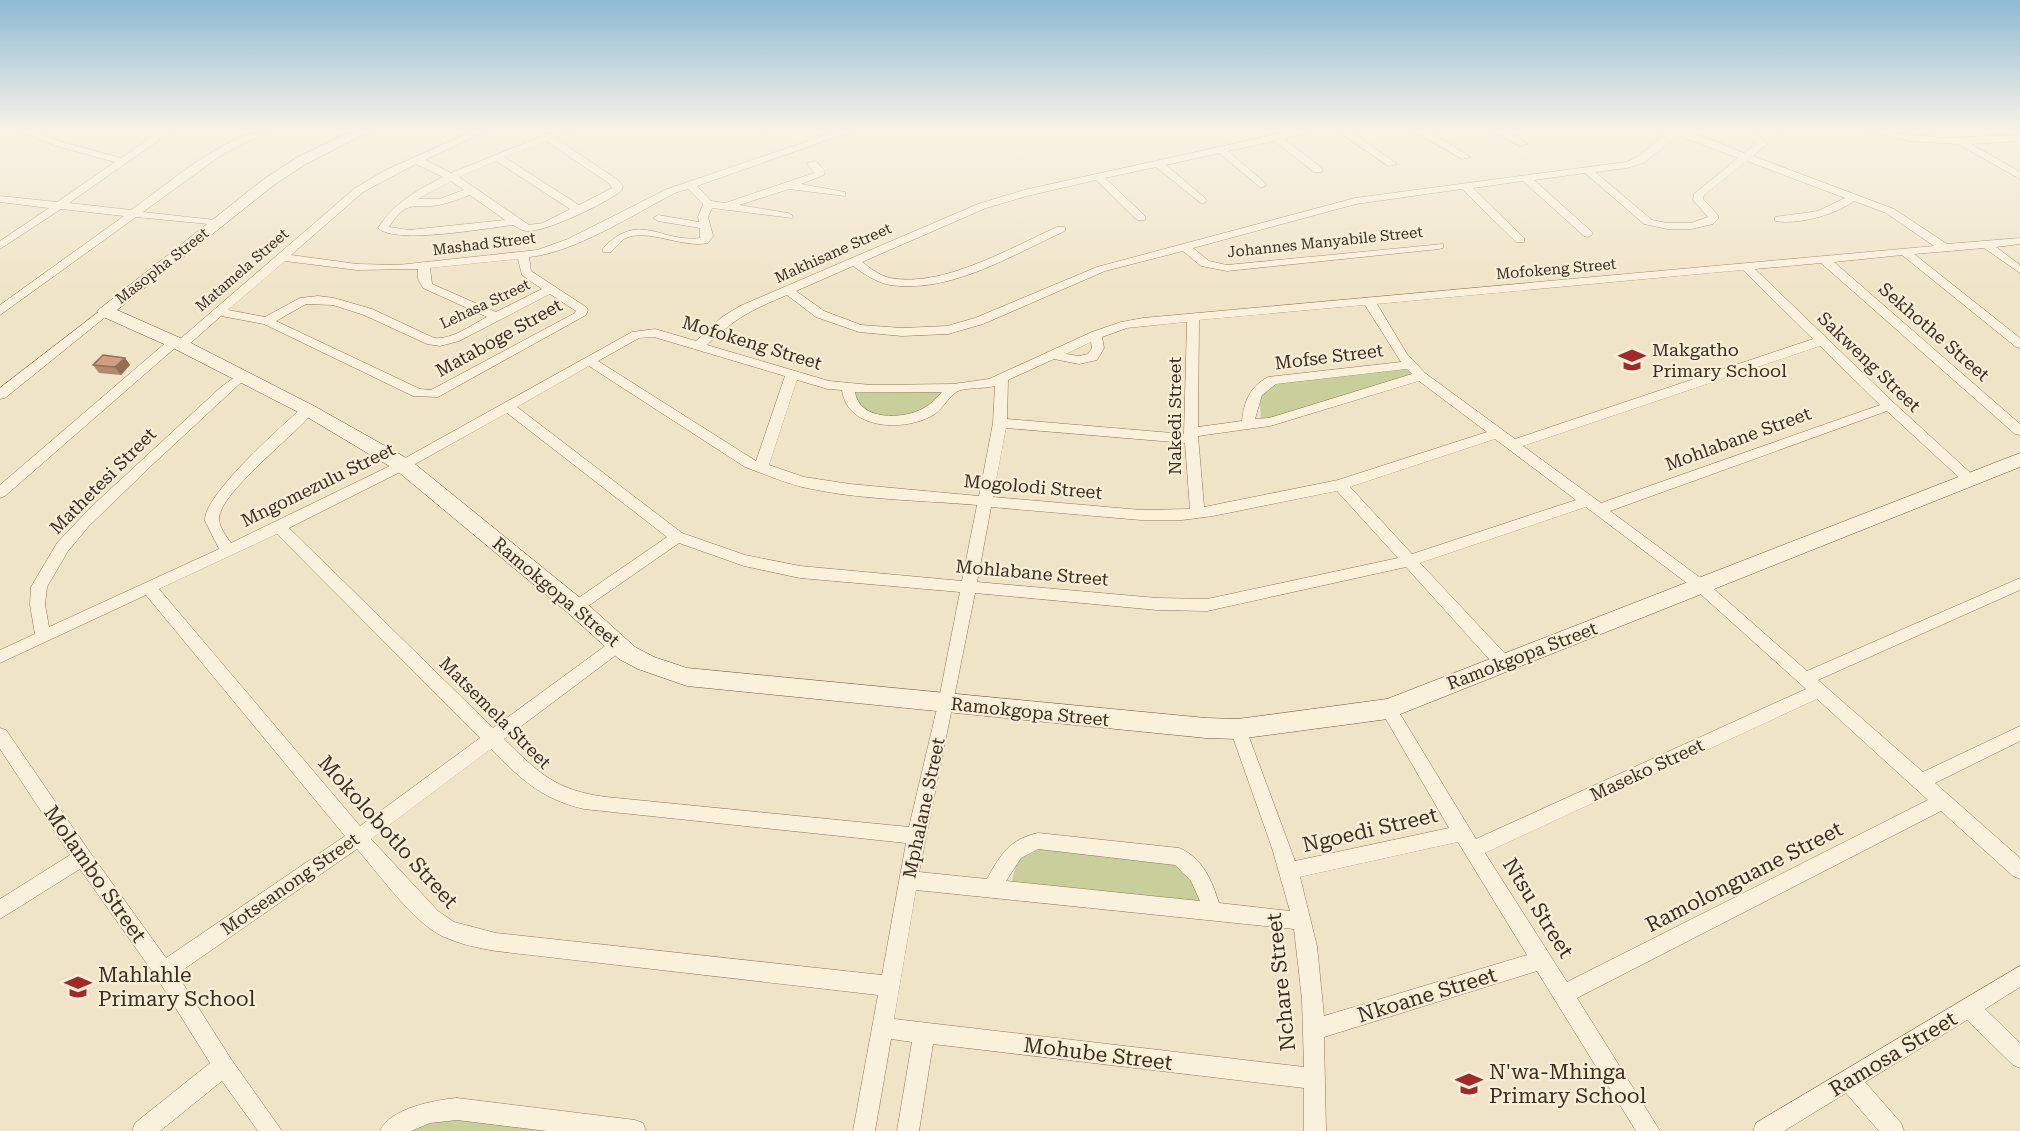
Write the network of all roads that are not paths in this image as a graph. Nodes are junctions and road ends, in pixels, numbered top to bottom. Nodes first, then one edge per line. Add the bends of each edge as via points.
1 (91, 184) edge
2 (176, 184) edge
3 (268, 184) edge
4 (371, 184) edge
5 (438, 184) edge
6 (461, 184) edge
7 (538, 184) edge
8 (615, 184) edge
9 (690, 184) joint
10 (794, 184) edge
11 (1067, 184) edge
12 (1105, 184) edge
13 (1182, 184) edge
14 (1485, 184) edge
15 (1532, 184) edge
16 (1603, 184) edge
17 (1712, 184) edge
18 (1820, 184) edge
19 (788, 186) junction
20 (1465, 186) junction
21 (471, 191) junction
22 (841, 194) dead end
23 (1854, 196) junction
24 (0, 199) edge
25 (1202, 201) dead end
26 (406, 203) junction
27 (708, 204) junction
28 (59, 206) junction
29 (724, 207) junction
30 (579, 210) junction
31 (136, 214) junction
32 (788, 216) dead end
33 (658, 218) dead end
34 (1141, 218) dead end
35 (1779, 219) dead end
36 (515, 222) junction
37 (215, 223) junction
38 (705, 226) junction
39 (1061, 229) dead end
40 (1588, 234) dead end
41 (1520, 240) dead end
42 (2020, 241) edge
43 (1986, 244) junction
44 (0, 246) edge
45 (1439, 246) dead end
46 (1185, 247) junction
47 (1946, 249) junction
48 (607, 250) dead end
49 (1906, 253) junction
50 (523, 256) junction
51 (282, 257) junction
52 (1825, 260) junction
53 (853, 261) junction
54 (424, 267) junction
55 (1746, 267) junction
56 (2020, 270) edge
57 (549, 290) junction
58 (788, 290) junction
59 (1370, 303) junction
60 (0, 311) edge
61 (105, 311) junction
62 (219, 312) junction
63 (496, 317) junction
64 (1193, 318) junction
65 (267, 321) junction
66 (645, 333) joint
67 (1096, 335) junction
68 (1821, 341) junction
69 (177, 343) junction
70 (2020, 344) edge
71 (699, 346) junction
72 (1053, 355) junction
73 (590, 361) junction
74 (1409, 365) junction
75 (792, 375) junction
76 (242, 376) junction
77 (1421, 376) junction
78 (1002, 380) junction
79 (848, 388) junction
80 (953, 388) junction
81 (0, 395) edge
82 (1888, 406) junction
83 (508, 407) junction
84 (308, 411) junction
85 (1000, 423) junction
86 (1248, 426) junction
87 (2020, 431) edge
88 (1495, 434) junction
89 (1191, 436) junction
90 (1512, 445) junction
91 (2020, 460) edge
92 (403, 465) junction
93 (761, 468) junction
94 (1970, 480) junction
95 (1340, 485) junction
96 (0, 493) edge
97 (985, 501) junction
98 (1594, 505) junction
99 (1197, 513) junction
100 (279, 527) junction
101 (677, 537) junction
102 (228, 551) junction
103 (1408, 561) junction
104 (2020, 584) edge
105 (1701, 586) junction
106 (969, 587) junction
107 (149, 588) junction
108 (576, 607) junction
109 (43, 636) junction
110 (618, 645) junction
111 (0, 657) edge
112 (1504, 664) junction
113 (1814, 684) junction
114 (946, 704) junction
115 (1388, 709) junction
116 (1238, 729) junction
117 (2020, 733) edge
118 (0, 735) edge
119 (494, 738) junction
120 (1922, 781) junction
121 (1943, 801) junction
122 (1462, 833) junction
123 (916, 836) junction
124 (358, 838) junction
125 (1473, 849) junction
126 (82, 857) junction
127 (2020, 870) edge
128 (1288, 872) junction
129 (909, 880) junction
130 (992, 890) junction
131 (0, 910) edge
132 (1213, 913) junction
133 (1302, 921) junction
134 (1542, 960) junction
135 (164, 971) junction
136 (2020, 976) edge
137 (890, 986) junction
138 (1564, 994) junction
139 (1970, 1008) junction
140 (882, 1028) junction
141 (1313, 1030) junction
142 (924, 1034) junction
143 (2020, 1058) edge
144 (224, 1066) junction
145 (1314, 1079) junction
146 (1849, 1080) junction
147 (143, 1131) edge
148 (271, 1131) edge
149 (391, 1131) edge
150 (635, 1131) edge
151 (864, 1131) edge
152 (908, 1131) edge
153 (1315, 1131) edge
154 (1649, 1131) edge
155 (1764, 1131) edge
156 (1893, 1131) edge

1 - 28 street
2 - 31 street
3 - 37 street, Masopha Street
4 - 51 street, Matamela Street
5 - 26 street
6 - 21 street
7 - 30 street
8 - 30 street via 618,186 614,193
9 - 27 street
9 - 50 street, Mashad Street via 556,248
10 - 19 street
11 - 53 street, Makhisane Street via 982,206
12 - 34 street
13 - 25 street
14 - 20 street
15 - 40 street
16 - 17 street via 1648,222 1691,226 1714,218 1698,200 1699,194
18 - 23 street
19 - 22 street
19 - 29 street
20 - 41 street
20 - 46 street via 1369,198
21 - 26 street via 440,202
21 - 36 street
23 - 35 street via 1830,212
23 - 47 street via 1897,214
24 - 28 street
26 - 36 street via 386,221 384,231 409,233
27 - 29 street
27 - 38 street
28 - 31 street
28 - 44 street
29 - 32 street
30 - 36 street via 533,229
31 - 37 street
31 - 60 street
33 - 38 street
37 - 61 street, Masopha Street
38 - 48 street via 707,236 702,242 638,232 620,237
39 - 53 street via 928,281 878,278
42 - 43 street, Mofokeng Street
43 - 47 street, Mofokeng Street
43 - 56 street
45 - 46 street, Johannes Manyabile Street via 1227,268 1205,264
46 - 58 street via 1101,269 979,321 948,330 902,332 859,328 820,314
47 - 49 street, Mofokeng Street
49 - 52 street, Mofokeng Street
49 - 70 street
50 - 54 street, Mashad Street
50 - 57 street, Mataboge Street via 526,273
51 - 54 street, Mashad Street via 357,267
51 - 62 street, Matamela Street
52 - 55 street, Mofokeng Street
52 - 87 street, Sekhothe Street
53 - 58 street, Makhisane Street
54 - 63 street via 427,286
55 - 59 street, Mofokeng Street
55 - 68 street, Sakweng Street
57 - 63 street, Lehasa Street
57 - 65 street, Mataboge Street via 582,310 580,315 452,385 428,394 417,393
58 - 71 street, Makhisane Street via 735,314
59 - 64 street, Mofokeng Street
59 - 74 street
61 - 69 street, Ramokgopa Street
61 - 81 street, Masopha Street
62 - 65 street, Mataboge Street
62 - 69 street, Matamela Street
63 - 65 street, Lehasa Street via 440,342 345,304 324,300 302,301
64 - 67 street, Mofokeng Street via 1125,325
64 - 89 street, Nakedi Street
66 - 71 street, Mofokeng Street
66 - 73 street, Mngomezulu Street
67 - 72 street, Mofokeng Street
67 - 72 street via 1098,348 1093,357 1079,360
68 - 82 street, Sakweng Street
68 - 90 street
69 - 76 street, Ramokgopa Street
69 - 96 street, Matamela Street
71 - 75 street, Mofokeng Street
72 - 78 street, Mofokeng Street
73 - 83 street, Mngomezulu Street
73 - 93 street, Mogolodi Street via 734,456
74 - 77 street
74 - 86 street, Mofse Street via 1273,380 1256,393
75 - 79 street, Mofokeng Street
75 - 93 street
76 - 84 street, Ramokgopa Street
76 - 109 street, Mathetesi Street via 133,475 68,542 38,589
77 - 86 street, Mofse Street via 1288,418
77 - 88 street
78 - 80 street, Mofokeng Street
78 - 85 street, Mphalane Street
79 - 80 street, Mofokeng Street
79 - 80 street via 849,403 859,413 886,419 923,414
82 - 94 street, Sakweng Street
82 - 98 street, Mohlabane Street
83 - 92 street, Mngomezulu Street
83 - 101 street, Mohlabane Street
84 - 92 street, Ramokgopa Street
84 - 102 street via 252,464 215,507 214,526
85 - 89 street, Mofse Street
85 - 97 street, Mphalane Street
86 - 89 street, Mofse Street
88 - 90 street
88 - 95 street, Mogolodi Street
89 - 99 street, Nakedi Street
90 - 98 street
91 - 94 street, Ramokgopa Street
92 - 100 street, Mngomezulu Street
92 - 108 street, Ramokgopa Street
93 - 97 street, Mogolodi Street via 826,486
94 - 105 street, Ramokgopa Street
95 - 99 street, Mogolodi Street
95 - 103 street
97 - 99 street, Mogolodi Street via 1163,516
97 - 106 street, Mphalane Street
98 - 103 street, Mohlabane Street
98 - 105 street
100 - 102 street, Mngomezulu Street
100 - 119 street, Matsemela Street
101 - 106 street, Mohlabane Street via 774,568
101 - 108 street
102 - 107 street, Mngomezulu Street
103 - 106 street, Mohlabane Street via 1207,605
103 - 112 street
104 - 113 street, Maseko Street
105 - 112 street, Ramokgopa Street
105 - 113 street
106 - 114 street, Mphalane Street
107 - 109 street, Mngomezulu Street
107 - 124 street, Mokolobotlo Street
108 - 110 street, Ramokgopa Street
109 - 111 street, Mngomezulu Street
110 - 114 street, Ramokgopa Street via 646,663 687,677
110 - 119 street, Motseanong Street
112 - 115 street, Ramokgopa Street
113 - 120 street
113 - 125 street, Maseko Street
114 - 116 street, Ramokgopa Street
114 - 123 street, Mphalane Street
115 - 116 street, Ramokgopa Street
115 - 122 street, Ntsu Street
116 - 128 street, Nchare Street
117 - 120 street
118 - 126 street, Molambo Street
119 - 123 street, Matsemela Street via 541,786 577,801
119 - 124 street, Motseanong Street
120 - 121 street
121 - 127 street
121 - 138 street, Ramolonguane Street
122 - 125 street, Ntsu Street
122 - 128 street, Ngoedi Street
123 - 129 street, Mphalane Street
124 - 135 street, Motseanong Street
124 - 137 street, Mokolobotlo Street via 431,918 470,937
125 - 134 street, Ntsu Street
126 - 131 street
126 - 135 street, Molambo Street
128 - 133 street, Nchare Street
129 - 130 street
129 - 137 street, Mphalane Street
130 - 132 street
130 - 132 street via 1018,846 1038,841 1179,857 1195,868
132 - 133 street
133 - 141 street, Nchare Street
134 - 138 street, Ntsu Street
134 - 141 street, Nkoane Street
135 - 144 street, Molambo Street
136 - 139 street, Ramosa Street
137 - 140 street, Mphalane Street
138 - 154 street, Ntsu Street
139 - 143 street
139 - 146 street, Ramosa Street
140 - 142 street, Mohube Street
140 - 151 street, Mphalane Street
141 - 145 street, Nchare Street
142 - 145 street, Mohube Street
142 - 152 street
144 - 147 street
144 - 148 street, Molambo Street
145 - 153 street, Nchare Street
146 - 155 street, Ramosa Street
146 - 156 street
149 - 150 street via 420,1114 457,1109

